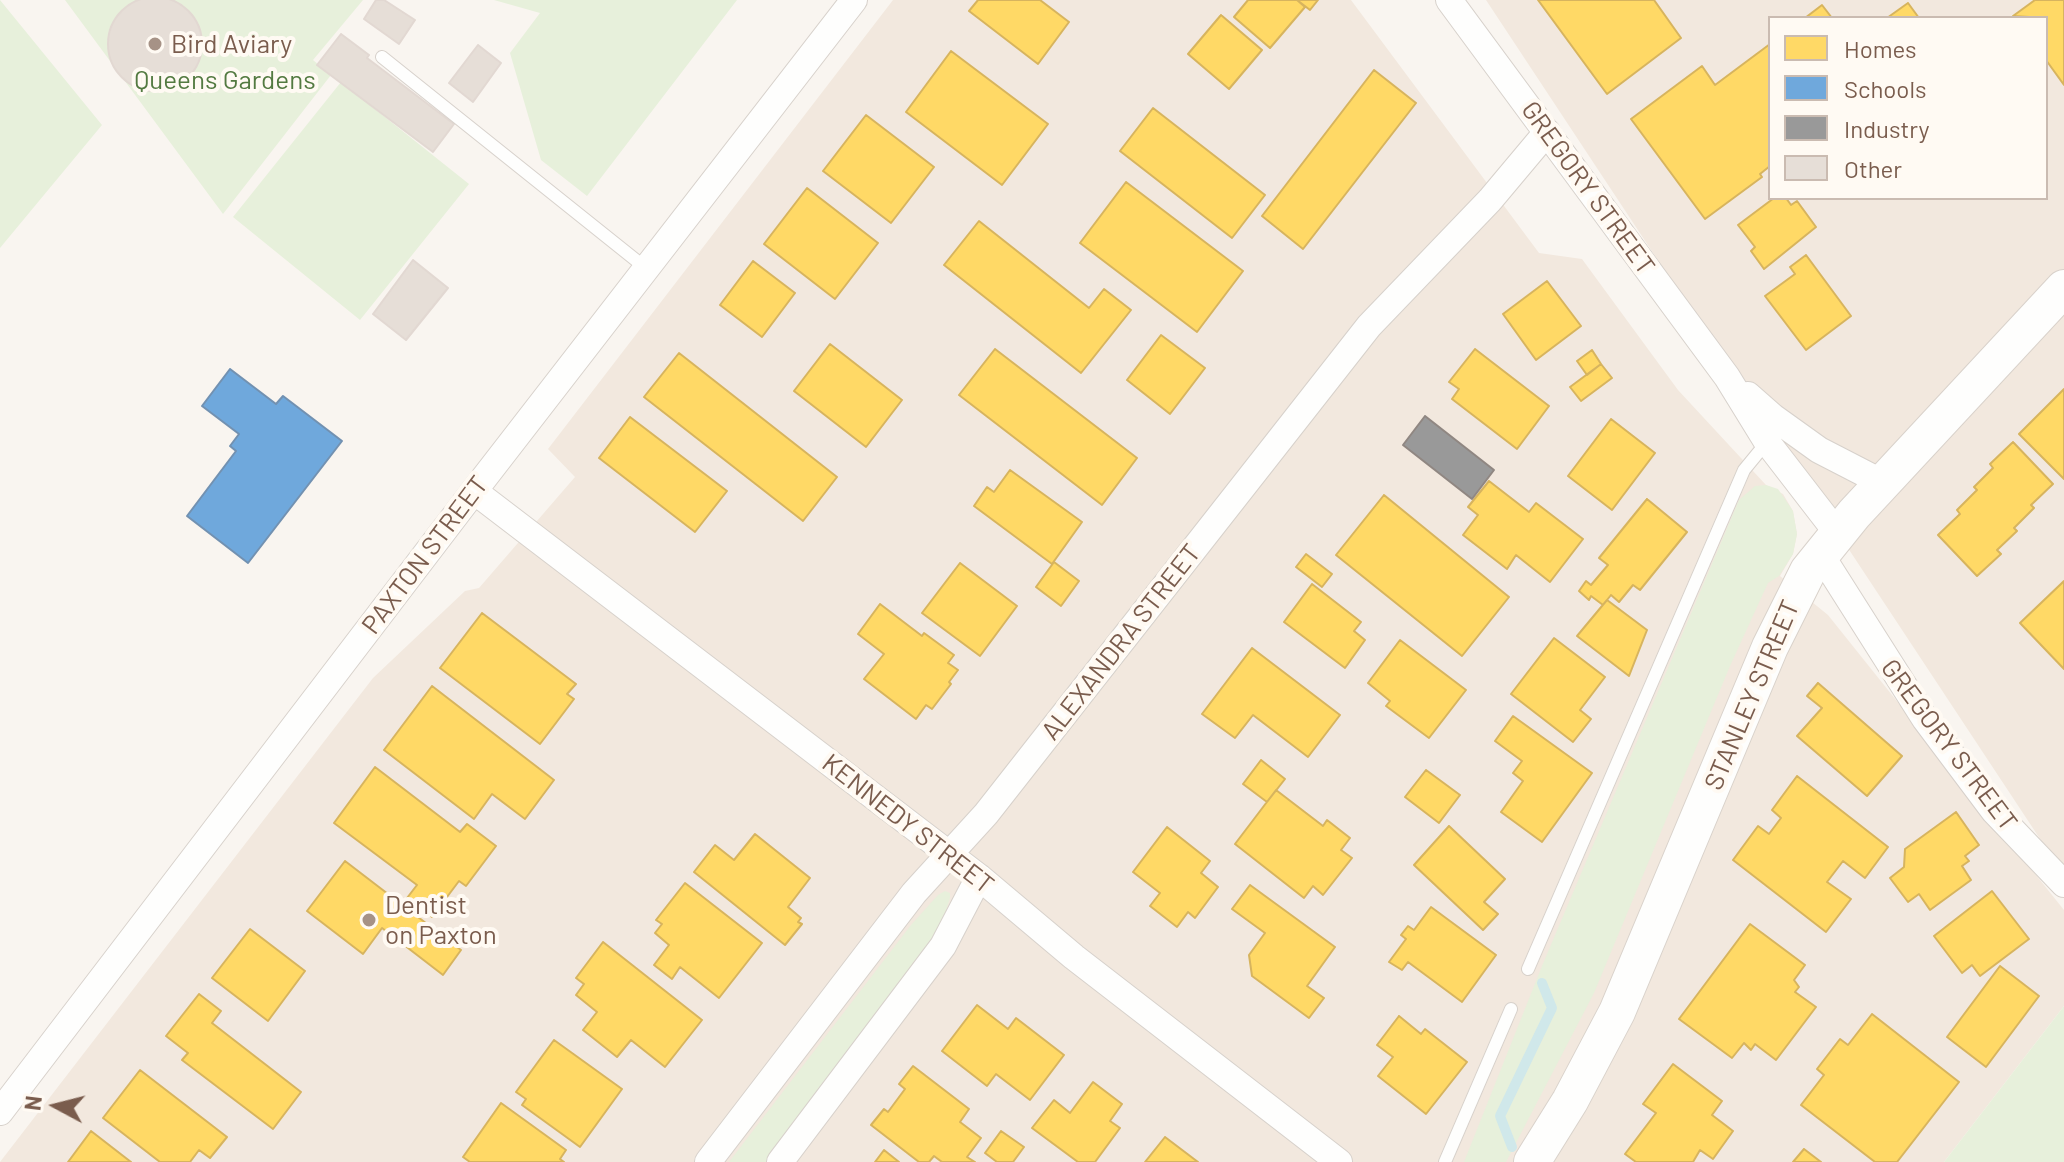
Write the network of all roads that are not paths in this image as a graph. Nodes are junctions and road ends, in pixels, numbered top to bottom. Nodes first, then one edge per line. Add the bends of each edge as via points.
1 (854, 0) edge
2 (1449, 0) edge
3 (382, 57) dead end
4 (1547, 132) junction
5 (647, 269) junction
6 (2064, 288) edge
7 (1727, 377) junction
8 (1767, 442) junction
9 (1883, 483) junction
10 (474, 491) junction
11 (1829, 544) junction
12 (950, 855) junction
13 (979, 877) junction
14 (2064, 884) edge
15 (1528, 969) dead end
16 (1511, 1009) dead end
17 (0, 1112) edge
18 (708, 1162) edge
19 (780, 1162) edge
20 (1339, 1162) edge
21 (1445, 1162) edge
22 (1532, 1162) edge

1 - 5 street, PAXTON STREET
2 - 4 street, GREGORY STREET
3 - 5 lane
4 - 7 street, GREGORY STREET
4 - 12 street, ALEXANDRA STREET via 1369,326
5 - 10 street, PAXTON STREET
6 - 9 main road, STANLEY STREET
7 - 8 street, GREGORY STREET
7 - 9 street, GREGORY STREET via 1795,434
8 - 11 street, GREGORY STREET
8 - 15 lane via 1744,470
9 - 11 main road, STANLEY STREET
10 - 12 street, KENNEDY STREET
10 - 17 street, PAXTON STREET
11 - 14 street, GREGORY STREET via 1925,719 1994,811
11 - 22 main road, STANLEY STREET via 1795,594 1770,647 1617,1012
12 - 13 street, KENNEDY STREET
12 - 18 street, ALEXANDRA STREET via 914,893
13 - 19 street via 943,946
13 - 20 street, KENNEDY STREET
16 - 21 lane

